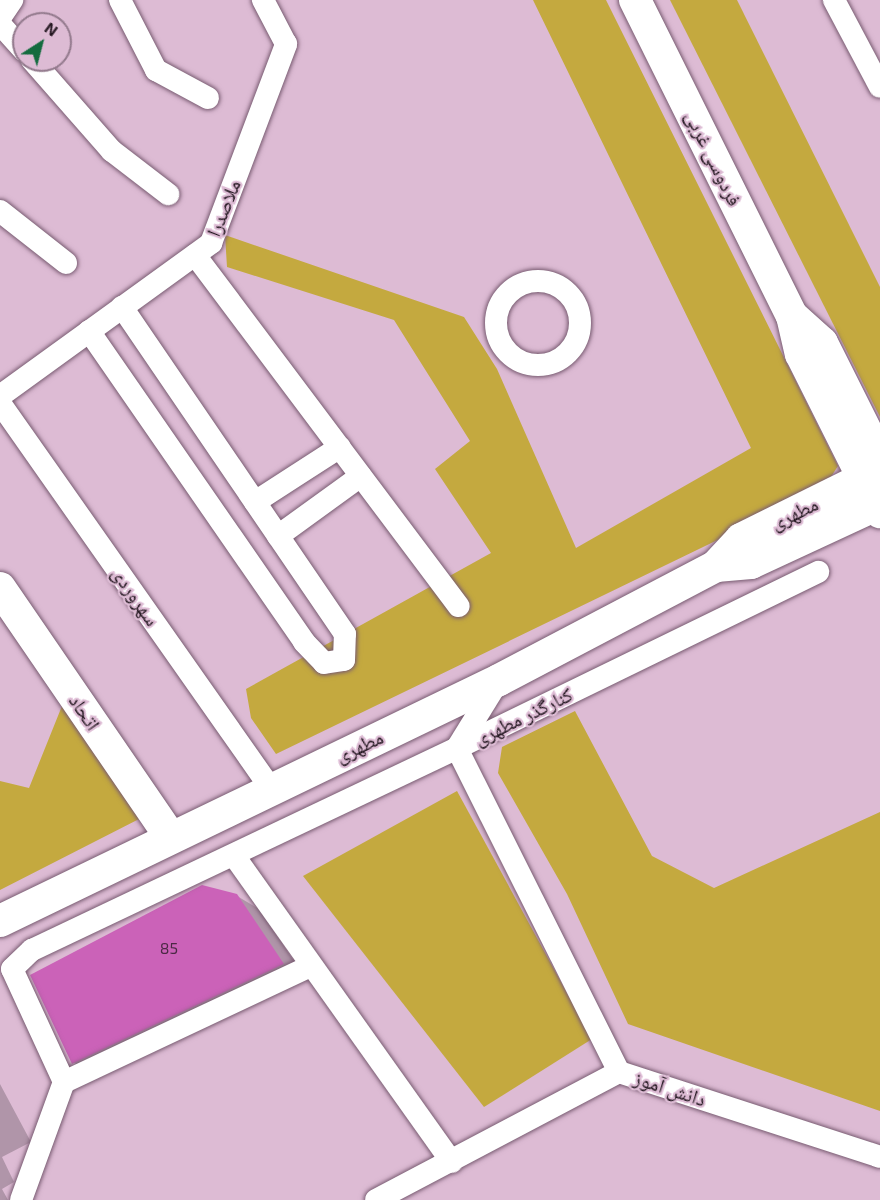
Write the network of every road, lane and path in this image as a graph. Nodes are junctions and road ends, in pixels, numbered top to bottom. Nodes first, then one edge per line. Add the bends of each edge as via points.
1 (12, 0) edge
2 (120, 0) edge
3 (264, 0) edge
4 (635, 0) edge
5 (834, 0) edge
6 (0, 18) edge
7 (0, 24) edge
8 (12, 38) edge
9 (43, 72) edge
10 (880, 87) edge
11 (208, 98) dead end
12 (168, 194) dead end
13 (0, 211) edge
14 (195, 255) junction
15 (66, 263) dead end
16 (122, 308) junction
17 (89, 332) junction
18 (0, 396) edge
19 (0, 403) edge
20 (340, 447) junction
21 (362, 476) junction
22 (877, 488) edge
23 (255, 502) junction
24 (278, 536) junction
25 (818, 572) dead end
26 (0, 588) edge
27 (459, 606) dead end
28 (499, 680) junction
29 (457, 748) junction
30 (271, 788) junction
31 (170, 836) junction
32 (234, 857) junction
33 (0, 921) edge
34 (311, 966) junction
35 (619, 1072) junction
36 (64, 1082) junction
37 (880, 1157) edge
38 (452, 1162) junction
39 (21, 1200) edge
40 (376, 1200) edge

1 - 6 street
2 - 11 street via 156,69
3 - 14 street, ملاصدرا via 286,44 211,243
4 - 22 main road, فردوسی غربی via 792,316 801,354
5 - 10 street
7 - 8 street
9 - 12 street via 112,151
13 - 15 street
14 - 16 street, ملاصدرا
14 - 20 street
16 - 17 street, ملاصدرا
16 - 23 street
17 - 18 street, ملاصدرا
17 - 24 street via 304,642 324,663 344,660 345,634
19 - 30 street, سهروردی
20 - 21 street
20 - 23 street
21 - 24 street
21 - 27 street
22 - 28 main road, مطهری via 751,563 716,567
23 - 24 street
25 - 29 street, کنارگذر مطهری
26 - 31 main road, اتحاد
28 - 29 street
28 - 30 main road, مطهری
29 - 32 street
29 - 35 street, کنارگذر مطهری
30 - 31 main road, مطهری
31 - 33 main road, مطهری
32 - 34 street
32 - 36 street via 32,950 12,969
34 - 36 street
34 - 38 street
35 - 37 street, دانش آموز
35 - 38 street, دانش آموز
36 - 39 street
38 - 40 street, دانش آموز

